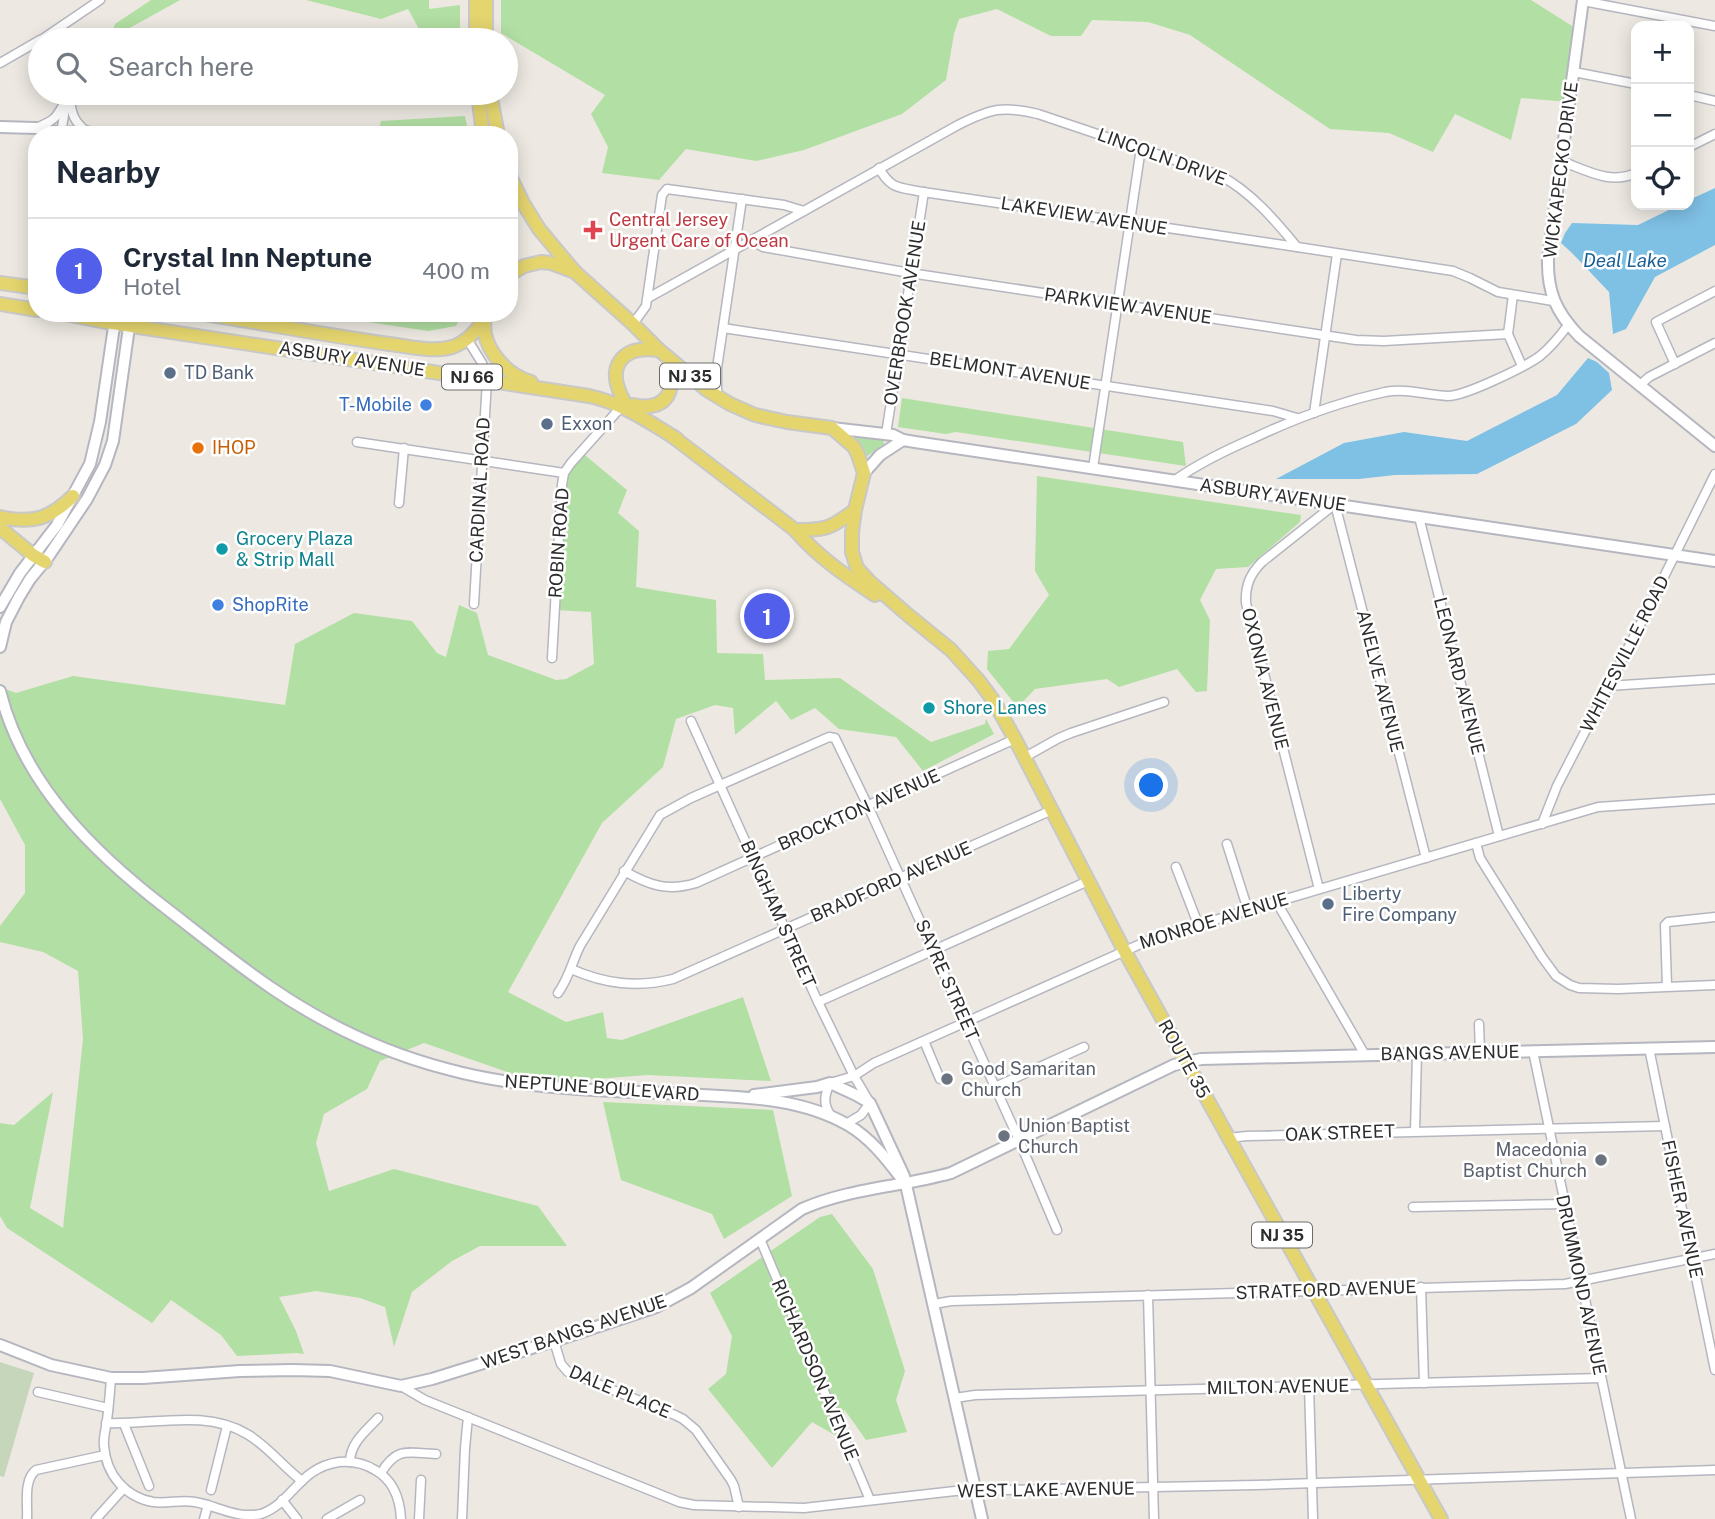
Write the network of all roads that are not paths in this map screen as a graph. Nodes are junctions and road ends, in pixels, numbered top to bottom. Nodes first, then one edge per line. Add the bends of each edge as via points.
1 (100, 0) edge
2 (476, 0) edge
3 (486, 0) edge
4 (1583, 0) edge
5 (1715, 26) edge
6 (63, 28) edge
7 (476, 28) edge
8 (486, 28) edge
9 (28, 47) edge
10 (0, 63) edge
11 (1573, 72) junction
12 (1631, 83) edge
13 (1694, 96) edge
14 (1715, 101) edge
15 (64, 105) edge
16 (67, 105) edge
17 (71, 105) edge
18 (479, 105) edge
19 (492, 105) edge
20 (40, 126) edge
21 (64, 126) edge
22 (80, 126) edge
23 (482, 126) edge
24 (496, 126) edge
25 (0, 127) edge
26 (28, 128) edge
27 (1715, 134) edge
28 (1694, 144) edge
29 (1141, 148) junction
30 (1561, 161) junction
31 (879, 168) junction
32 (1631, 175) edge
33 (924, 192) junction
34 (518, 193) edge
35 (742, 200) junction
36 (804, 211) junction
37 (1130, 223) junction
38 (751, 240) junction
39 (1297, 247) junction
40 (735, 250) junction
41 (1337, 254) junction
42 (518, 270) edge
43 (575, 272) junction
44 (910, 273) junction
45 (3, 282) edge
46 (28, 286) edge
47 (1715, 291) edge
48 (1513, 295) junction
49 (648, 298) junction
50 (1553, 301) junction
51 (0, 304) edge
52 (1118, 304) junction
53 (28, 309) edge
54 (114, 322) edge
55 (130, 322) edge
56 (148, 322) edge
57 (251, 322) edge
58 (482, 322) edge
59 (486, 322) edge
60 (633, 324) junction
61 (1568, 325) junction
62 (723, 328) junction
63 (1508, 334) junction
64 (1325, 335) junction
65 (467, 339) junction
66 (1715, 343) edge
67 (664, 354) junction
68 (898, 355) junction
69 (1675, 364) junction
70 (1522, 366) junction
71 (717, 368) junction
72 (487, 380) junction
73 (697, 382) junction
74 (1105, 386) junction
75 (1639, 386) junction
76 (717, 396) junction
77 (626, 404) junction
78 (1314, 413) junction
79 (1297, 418) junction
80 (832, 428) junction
81 (886, 434) junction
82 (903, 440) junction
83 (357, 442) dead end
84 (1715, 446) edge
85 (404, 449) junction
86 (92, 454) junction
87 (482, 461) junction
88 (1093, 468) junction
89 (564, 473) junction
90 (864, 473) junction
91 (1715, 474) edge
92 (1175, 480) junction
93 (94, 487) junction
94 (74, 496) junction
95 (399, 503) dead end
96 (1335, 504) junction
97 (855, 510) junction
98 (0, 517) edge
99 (1419, 517) junction
100 (0, 528) edge
101 (795, 530) junction
102 (1675, 555) junction
103 (39, 558) junction
104 (1715, 561) edge
105 (474, 604) dead end
106 (0, 607) edge
107 (908, 615) junction
108 (0, 647) edge
109 (552, 659) dead end
110 (1715, 679) edge
111 (1608, 686) junction
112 (0, 691) edge
113 (1164, 702) dead end
114 (691, 721) dead end
115 (1015, 739) junction
116 (1025, 757) junction
117 (720, 786) junction
118 (1715, 799) edge
119 (868, 806) junction
120 (1052, 810) junction
121 (1542, 824) junction
122 (1499, 836) junction
123 (1476, 843) junction
124 (1227, 844) dead end
125 (753, 858) junction
126 (1426, 858) junction
127 (1176, 867) dead end
128 (624, 871) junction
129 (900, 878) junction
130 (1088, 881) junction
131 (1319, 889) junction
132 (1276, 901) junction
133 (1248, 910) junction
134 (1715, 916) edge
135 (1198, 924) junction
136 (785, 930) junction
137 (933, 950) junction
138 (1124, 950) junction
139 (571, 969) junction
140 (1715, 985) edge
141 (1667, 986) junction
142 (558, 993) dead end
143 (818, 1002) junction
144 (966, 1022) junction
145 (1479, 1024) dead end
146 (924, 1041) junction
147 (1084, 1047) dead end
148 (1715, 1047) edge
149 (1649, 1048) junction
150 (1533, 1051) junction
151 (1480, 1052) junction
152 (1417, 1054) junction
153 (1365, 1055) junction
154 (1185, 1061) junction
155 (854, 1076) junction
156 (940, 1079) dead end
157 (830, 1083) junction
158 (995, 1087) junction
159 (731, 1097) junction
160 (870, 1103) junction
161 (831, 1116) junction
162 (846, 1124) junction
163 (1665, 1126) junction
164 (1549, 1129) junction
165 (1415, 1131) junction
166 (1228, 1139) junction
167 (1019, 1140) junction
168 (905, 1183) junction
169 (1565, 1204) junction
170 (1413, 1207) dead end
171 (1057, 1230) dead end
172 (760, 1238) junction
173 (1715, 1254) edge
174 (1693, 1259) junction
175 (1581, 1281) junction
176 (1421, 1287) junction
177 (1313, 1291) junction
178 (1147, 1295) junction
179 (934, 1304) junction
180 (554, 1341) junction
181 (0, 1345) edge
182 (1715, 1370) edge
183 (111, 1378) junction
184 (1601, 1378) junction
185 (1424, 1383) junction
186 (1367, 1385) junction
187 (1309, 1386) junction
188 (401, 1387) junction
189 (1151, 1390) junction
190 (38, 1392) dead end
191 (955, 1398) junction
192 (108, 1408) junction
193 (468, 1417) junction
194 (378, 1418) dead end
195 (106, 1423) junction
196 (124, 1424) junction
197 (227, 1426) junction
198 (436, 1454) dead end
199 (105, 1455) junction
200 (351, 1462) junction
201 (1715, 1470) edge
202 (1621, 1472) junction
203 (381, 1473) junction
204 (302, 1480) junction
205 (421, 1480) dead end
206 (1419, 1480) junction
207 (1312, 1482) junction
208 (149, 1486) dead end
209 (1153, 1487) junction
210 (122, 1489) junction
211 (211, 1490) dead end
212 (976, 1491) junction
213 (282, 1500) junction
214 (360, 1500) dead end
215 (870, 1500) junction
216 (208, 1505) junction
217 (739, 1507) junction
218 (27, 1519) edge
219 (96, 1519) edge
220 (204, 1519) edge
221 (296, 1519) edge
222 (327, 1519) edge
223 (401, 1519) edge
224 (419, 1519) edge
225 (462, 1519) edge
226 (982, 1519) edge
227 (1154, 1519) edge
228 (1313, 1519) edge
229 (1441, 1519) edge
230 (1631, 1519) edge

1 - 6 street
2 - 7 main road
3 - 8 main road
4 - 5 street
4 - 11 street, WICKAPECKO DRIVE
9 - 10 street
11 - 12 street
11 - 30 street, WICKAPECKO DRIVE
13 - 14 street
15 - 20 street via 55,119
16 - 21 street
17 - 22 street
18 - 23 main road
19 - 24 main road
25 - 26 street
27 - 28 street
29 - 31 street, LINCOLN DRIVE via 1038,114 1001,109 979,114
29 - 37 street
29 - 39 street, LINCOLN DRIVE via 1230,180
30 - 32 street via 1608,178
30 - 50 street, WICKAPECKO DRIVE via 1548,258
31 - 33 street, LAKEVIEW AVENUE via 892,185
31 - 36 street, LINCOLN DRIVE
33 - 37 street, LAKEVIEW AVENUE
33 - 44 street, OVERBROOK AVENUE
34 - 43 main road, NJ 35 via 539,229
35 - 36 street
35 - 40 street
35 - 49 street via 664,191
36 - 38 street, LINCOLN DRIVE
37 - 39 street, LAKEVIEW AVENUE
37 - 52 street
38 - 40 street, LINCOLN DRIVE
38 - 44 street, PARKVIEW AVENUE via 763,247
39 - 41 street
40 - 49 street
40 - 62 street
41 - 48 street via 1453,271
41 - 64 street
42 - 43 main road via 541,262
43 - 60 main road, NJ 35
44 - 52 street, PARKVIEW AVENUE
44 - 68 street, OVERBROOK AVENUE
45 - 46 main road
47 - 69 street via 1656,322
48 - 50 street
48 - 63 street
49 - 60 street
50 - 61 street, WICKAPECKO DRIVE
51 - 53 main road
52 - 64 street, PARKVIEW AVENUE
52 - 74 street
54 - 86 street
55 - 93 street via 113,441
56 - 72 main road, ASBURY AVENUE / NJ 66
57 - 65 main road, ASBURY AVENUE / NJ 66 via 434,349
58 - 65 main road, NJ 66
59 - 77 main road, NJ 35 via 492,350 511,373
60 - 67 main road, NJ 35
61 - 70 street via 1547,350
61 - 75 street, WICKAPECKO DRIVE
62 - 68 street, BELMONT AVENUE
62 - 71 street
63 - 64 street, PARKVIEW AVENUE via 1384,341
63 - 70 street
64 - 78 street
65 - 72 street, CARDINAL ROAD
66 - 69 street
67 - 73 main road, NJ 35
67 - 77 main road via 672,380 666,399 650,406
67 - 77 main road via 639,349 622,358 615,374
68 - 74 street, BELMONT AVENUE
68 - 81 street, OVERBROOK AVENUE
69 - 75 street
70 - 78 street via 1459,395 1392,391
71 - 73 street via 711,377
71 - 76 street
72 - 77 main road, ASBURY AVENUE / NJ 66
72 - 87 street, CARDINAL ROAD
73 - 76 main road, NJ 35
74 - 79 street, BELMONT AVENUE
74 - 88 street
75 - 84 street, WICKAPECKO DRIVE
76 - 80 main road, NJ 35 via 755,415
77 - 89 street, ROBIN ROAD
77 - 101 main road, NJ 35
78 - 79 street
79 - 92 street via 1197,464
80 - 81 street, ASBURY AVENUE
80 - 90 main road via 854,447
81 - 82 street, ASBURY AVENUE
82 - 88 street, ASBURY AVENUE
82 - 90 street
83 - 85 street
85 - 87 street
85 - 95 street
86 - 93 street via 98,467
86 - 94 street
87 - 89 street
87 - 105 street, CARDINAL ROAD
88 - 92 street, ASBURY AVENUE
89 - 109 street, ROBIN ROAD
90 - 97 main road, NJ 35
91 - 102 street, WHITESVILLE ROAD
92 - 96 street, ASBURY AVENUE
93 - 103 street
94 - 98 main road via 46,517
94 - 103 street
96 - 99 street, ASBURY AVENUE
96 - 126 street, ANELVE AVENUE
96 - 131 street, OXONIA AVENUE via 1262,562 1249,580 1245,596
97 - 101 main road via 826,529
97 - 107 main road, NJ 35 via 852,552 857,568
99 - 102 street, ASBURY AVENUE
99 - 122 street, LEONARD AVENUE
100 - 103 main road
101 - 107 main road, NJ 35 via 845,575
102 - 104 street, ASBURY AVENUE
102 - 111 street, WHITESVILLE ROAD
103 - 106 street via 20,573
103 - 108 street via 6,622
107 - 115 main road, ROUTE 35 / NJ 35 via 963,663 993,700
110 - 111 street
111 - 121 street, WHITESVILLE ROAD
112 - 159 street, NEPTUNE BOULEVARD via 37,776 97,850 253,975 310,1012 381,1047 469,1075 547,1087
113 - 116 street via 1071,733
114 - 117 street, BINGHAM STREET
115 - 116 main road, ROUTE 35 / NJ 35
115 - 119 street, BROCKTON AVENUE
116 - 120 main road, ROUTE 35 / NJ 35
117 - 119 street, SAYRE STREET via 832,736 838,739
117 - 125 street, BINGHAM STREET
117 - 128 street via 660,815
118 - 121 street, MONROE AVENUE via 1609,805
119 - 125 street, BROCKTON AVENUE
119 - 129 street, SAYRE STREET
120 - 129 street, BRADFORD AVENUE
120 - 130 main road, ROUTE 35 / NJ 35
121 - 122 street, MONROE AVENUE
122 - 123 street, MONROE AVENUE
123 - 126 street, MONROE AVENUE
123 - 141 street via 1480,858 1542,957 1564,982 1579,988
124 - 133 street
125 - 128 street, BROCKTON AVENUE via 677,887 648,884
125 - 136 street, BINGHAM STREET
126 - 131 street, MONROE AVENUE
127 - 135 street
128 - 139 street
129 - 136 street, BRADFORD AVENUE
129 - 137 street, SAYRE STREET
130 - 137 street
130 - 138 main road, ROUTE 35 / NJ 35
131 - 132 street, MONROE AVENUE
132 - 133 street, MONROE AVENUE
132 - 153 street
133 - 135 street, MONROE AVENUE
134 - 141 street via 1665,925
135 - 138 street, MONROE AVENUE
136 - 139 street, BRADFORD AVENUE via 659,983 607,982
136 - 143 street, BINGHAM STREET
137 - 143 street
137 - 144 street, SAYRE STREET
138 - 144 street, MONROE AVENUE
138 - 154 main road, ROUTE 35 / NJ 35
139 - 142 street
140 - 141 street
143 - 155 street, BINGHAM STREET
144 - 146 street, MONROE AVENUE
144 - 158 street, SAYRE STREET
145 - 151 street
146 - 155 street, MONROE AVENUE
146 - 156 street
147 - 158 street
148 - 149 street, BANGS AVENUE
149 - 150 street, BANGS AVENUE
149 - 163 street, FISHER AVENUE
150 - 151 street, BANGS AVENUE
150 - 164 street, DRUMMOND AVENUE
151 - 152 street, BANGS AVENUE
152 - 153 street, BANGS AVENUE
152 - 165 street, OAK STREET
153 - 154 street, BANGS AVENUE
154 - 166 main road, ROUTE 35 / NJ 35
154 - 167 street, WEST BANGS AVENUE
155 - 157 street, MONROE AVENUE
155 - 160 street, BINGHAM STREET
157 - 159 street, MONROE AVENUE
157 - 160 street
157 - 161 street via 824,1098
158 - 167 street, SAYRE STREET
159 - 161 street, NEPTUNE BOULEVARD via 796,1104
160 - 162 street
160 - 168 street, BINGHAM STREET
161 - 162 street, NEPTUNE BOULEVARD
162 - 168 street, NEPTUNE BOULEVARD via 875,1145
163 - 164 street
163 - 174 street, FISHER AVENUE
164 - 165 street
164 - 169 street, DRUMMOND AVENUE
165 - 166 street, OAK STREET
166 - 177 main road, ROUTE 35 / NJ 35
167 - 168 street, WEST BANGS AVENUE via 951,1173
167 - 171 street, SAYRE STREET
168 - 172 street, WEST BANGS AVENUE via 820,1201
168 - 179 street, NEPTUNE BOULEVARD
169 - 170 street
169 - 175 street, DRUMMOND AVENUE
172 - 180 street, WEST BANGS AVENUE via 674,1298
172 - 215 street, RICHARDSON AVENUE
173 - 174 street, STRATFORD AVENUE
174 - 175 street, STRATFORD AVENUE
174 - 182 street, FISHER AVENUE
175 - 176 street, STRATFORD AVENUE
175 - 184 street, DRUMMOND AVENUE
176 - 177 street, STRATFORD AVENUE
176 - 185 street
177 - 178 street, STRATFORD AVENUE
177 - 186 main road, ROUTE 35 / NJ 35
178 - 179 street, STRATFORD AVENUE
178 - 189 street
179 - 191 street, NEPTUNE BOULEVARD
180 - 188 street, WEST BANGS AVENUE
180 - 217 street, DALE PLACE via 568,1372 676,1415 690,1425 731,1480
181 - 183 street, WEST BANGS AVENUE via 51,1365
183 - 188 street, WEST BANGS AVENUE via 240,1370 330,1371
183 - 192 street
184 - 185 street, MILTON AVENUE
184 - 202 street, DRUMMOND AVENUE
185 - 186 street, MILTON AVENUE
186 - 187 street, MILTON AVENUE
186 - 206 main road, ROUTE 35 / NJ 35
187 - 189 street, MILTON AVENUE
187 - 207 street
188 - 193 street, WEST LAKE AVENUE
189 - 191 street, MILTON AVENUE
189 - 209 street
190 - 192 street
191 - 212 street, NEPTUNE BOULEVARD
192 - 195 street
193 - 217 street, WEST LAKE AVENUE via 679,1502
193 - 225 street
194 - 200 street via 355,1443
195 - 196 street
195 - 199 street
196 - 197 street via 191,1420
196 - 208 street
197 - 204 street via 253,1438
197 - 211 street
198 - 203 street via 396,1455
199 - 210 street
199 - 218 street via 32,1473
200 - 203 street
200 - 204 street via 317,1469
201 - 202 street, WEST LAKE AVENUE
202 - 206 street, WEST LAKE AVENUE
202 - 230 street, DRUMMOND AVENUE
203 - 223 street via 396,1492
204 - 213 street
205 - 224 street
206 - 207 street, WEST LAKE AVENUE
206 - 229 main road, ROUTE 35 / NJ 35
207 - 209 street, WEST LAKE AVENUE
207 - 228 street
209 - 212 street, WEST LAKE AVENUE
209 - 227 street
210 - 216 street via 153,1502
210 - 219 street
212 - 215 street, WEST LAKE AVENUE
212 - 226 street, NEPTUNE BOULEVARD
213 - 216 street via 250,1517 233,1516
213 - 221 street
214 - 222 street
215 - 217 street, WEST LAKE AVENUE via 804,1508
216 - 220 street

